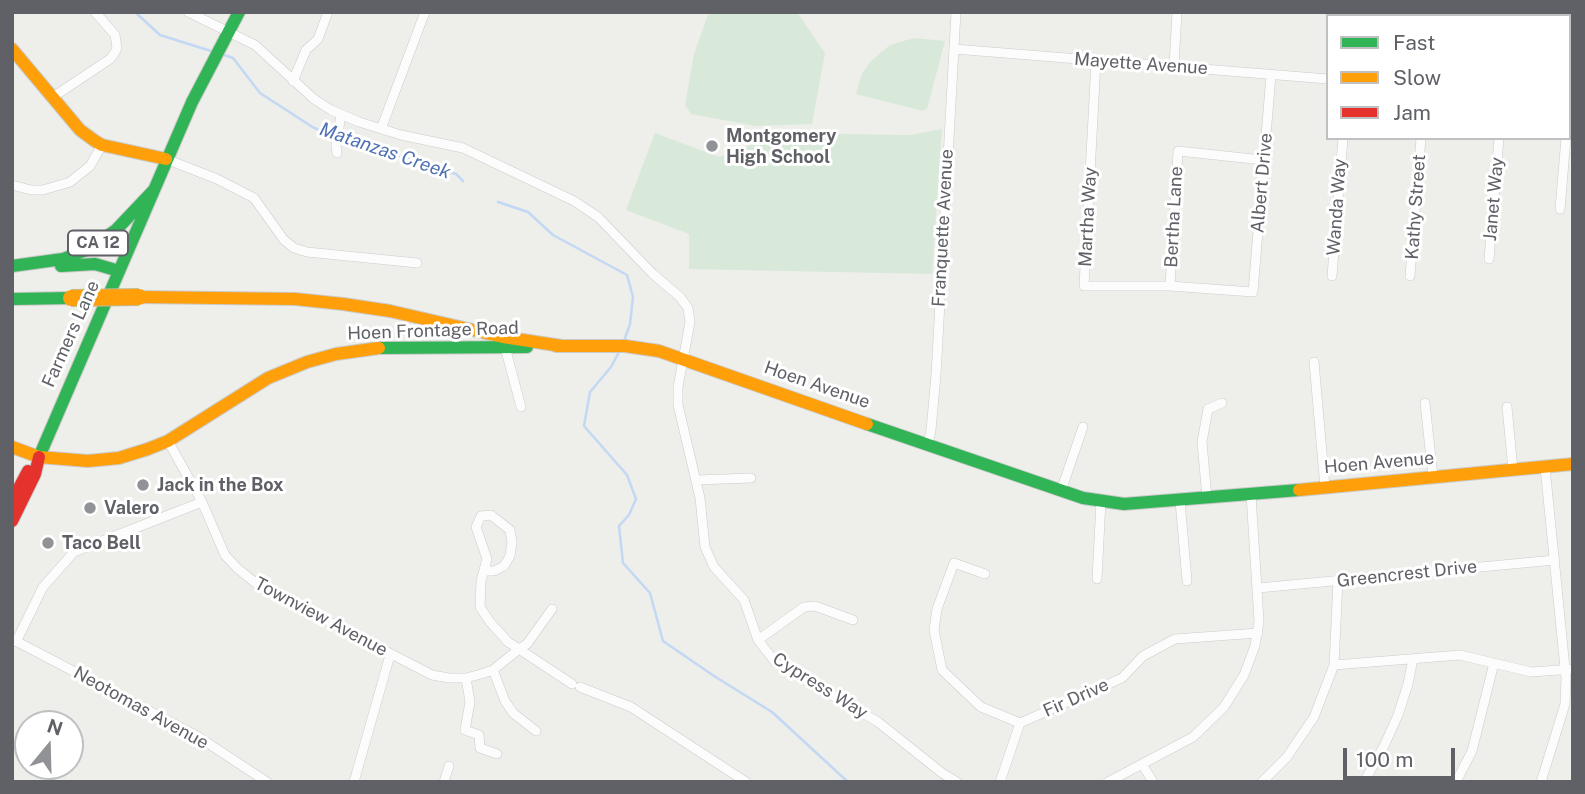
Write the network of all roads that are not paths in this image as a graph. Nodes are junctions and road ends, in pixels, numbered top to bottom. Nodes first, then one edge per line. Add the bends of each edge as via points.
1 (95, 12) edge
2 (188, 12) edge
3 (239, 12) edge
4 (328, 12) edge
5 (425, 12) edge
6 (956, 12) edge
7 (1177, 12) edge
8 (229, 31) junction
9 (12, 49) edge
10 (954, 49) junction
11 (1096, 61) junction
12 (1174, 66) junction
13 (1271, 75) junction
14 (1326, 79) edge
15 (293, 81) junction
16 (53, 97) junction
17 (341, 115) junction
18 (381, 129) junction
19 (1343, 140) edge
20 (1421, 140) edge
21 (1499, 140) edge
22 (1566, 140) edge
23 (102, 145) junction
24 (337, 149) dead end
25 (166, 159) junction
26 (1263, 160) junction
27 (12, 185) edge
28 (153, 191) junction
29 (1560, 209) dead end
30 (1489, 259) dead end
31 (416, 263) dead end
32 (19, 266) edge
33 (119, 271) junction
34 (1332, 276) dead end
35 (1410, 276) dead end
36 (1170, 286) junction
37 (1253, 292) joint
38 (12, 299) edge
39 (562, 346) junction
40 (505, 347) junction
41 (684, 360) junction
42 (1314, 362) dead end
43 (1222, 403) dead end
44 (1425, 403) dead end
45 (521, 407) dead end
46 (1507, 407) dead end
47 (1083, 427) dead end
48 (168, 440) junction
49 (928, 444) junction
50 (12, 447) edge
51 (39, 457) junction
52 (1573, 464) edge
53 (1545, 467) junction
54 (1513, 470) junction
55 (1433, 477) junction
56 (751, 478) dead end
57 (696, 480) junction
58 (1325, 487) junction
59 (1061, 491) junction
60 (1251, 495) junction
61 (1207, 498) junction
62 (1101, 501) junction
63 (1180, 501) junction
64 (12, 502) edge
65 (202, 502) junction
66 (12, 521) edge
67 (1555, 559) junction
68 (485, 571) junction
69 (985, 574) dead end
70 (1097, 579) dead end
71 (1187, 581) dead end
72 (1338, 581) junction
73 (1258, 588) junction
74 (552, 608) dead end
75 (853, 620) dead end
76 (1258, 633) junction
77 (14, 640) edge
78 (758, 640) junction
79 (519, 649) junction
80 (390, 654) junction
81 (1413, 659) junction
82 (1494, 663) junction
83 (1334, 665) junction
84 (1569, 669) edge
85 (493, 670) junction
86 (466, 678) junction
87 (1020, 723) junction
88 (536, 731) dead end
89 (497, 754) dead end
90 (1142, 764) junction
91 (449, 766) dead end
92 (267, 782) edge
93 (354, 782) edge
94 (444, 782) edge
95 (746, 782) edge
96 (957, 782) edge
97 (1000, 782) edge
98 (1108, 782) edge
99 (1153, 782) edge
100 (1262, 782) edge
101 (1364, 782) edge
102 (1456, 782) edge
103 (1541, 782) edge

1 - 16 street via 115,35 117,48 110,60
2 - 8 street
3 - 8 main road, Farmers Lane / CA 12
4 - 15 street
5 - 18 street
6 - 10 street, Franquette Avenue
7 - 12 street
8 - 15 street via 255,45
8 - 25 main road, Farmers Lane / CA 12
9 - 16 main road
10 - 11 street, Mayette Avenue
10 - 49 street, Franquette Avenue
11 - 12 street, Mayette Avenue
11 - 36 street, Martha Way via 1084,286
12 - 13 street, Mayette Avenue
13 - 14 street, Mayette Avenue
13 - 26 street, Albert Drive
15 - 17 street
16 - 23 main road via 80,130
17 - 18 street
17 - 24 street
18 - 41 street via 470,151 593,213 686,304 690,322
19 - 34 street, Wanda Way
20 - 35 street, Kathy Street
21 - 30 street, Janet Way
22 - 29 street
23 - 25 main road
23 - 27 street via 90,166 70,182 43,190
25 - 28 main road, Farmers Lane / CA 12
25 - 31 street via 254,198 294,248
26 - 36 street, Bertha Lane via 1178,150
26 - 37 street, Albert Drive
28 - 32 main road, CA 12 via 96,245 63,259
28 - 33 main road, Farmers Lane / CA 12
32 - 33 main road via 92,264
33 - 51 main road, Farmers Lane / CA 12
36 - 37 street, Bertha Lane
38 - 39 main road, bridge via 331,302
39 - 40 main road, Hoen Frontage Road
39 - 41 main road, Hoen Frontage Road via 640,348
40 - 45 street
40 - 48 main road, Hoen Frontage Road via 377,348 317,359 258,383
41 - 49 main road, Hoen Avenue
41 - 57 street, Cypress Way via 678,397
42 - 58 street
43 - 61 street via 1209,409 1203,435
44 - 55 street
46 - 54 street
47 - 59 street
48 - 51 main road, Hoen Frontage Road via 108,459
48 - 65 street, Townview Avenue
49 - 59 main road, Hoen Avenue
50 - 51 main road, Hoen Frontage Road
51 - 64 main road
51 - 66 main road, Farmers Lane
52 - 53 main road, Hoen Avenue
53 - 54 main road, Hoen Avenue
53 - 67 street
54 - 55 main road, Hoen Avenue
55 - 58 main road, Hoen Avenue
56 - 57 street
57 - 78 street, Cypress Way via 707,554 744,600
58 - 60 main road, Hoen Avenue
59 - 62 main road, Hoen Avenue
60 - 61 main road, Hoen Avenue
60 - 73 street
61 - 63 main road, Hoen Avenue
62 - 63 main road, Hoen Avenue
62 - 70 street
63 - 71 street
65 - 77 street via 74,552 43,587
65 - 80 street, Townview Avenue via 225,555 237,568 258,584
67 - 72 street, Greencrest Drive
67 - 84 street
68 - 68 street via 504,566 512,542 510,530 491,514 481,516 477,523 487,559
68 - 79 street via 480,607
69 - 87 street via 954,563 934,630 942,670 981,708
72 - 73 street, Greencrest Drive
72 - 83 street
73 - 76 street
74 - 79 street, Townview Avenue
75 - 78 street via 815,606 804,607
76 - 87 street, Fir Drive via 1175,639 1143,656 1122,678
76 - 90 street via 1244,675 1217,715 1184,743
77 - 92 street, Neotomas Avenue via 197,736
78 - 96 street, Cypress Way via 775,663 878,722
79 - 85 street, Townview Avenue
79 - 95 street via 576,685 631,707
80 - 86 street, Townview Avenue via 432,675
80 - 93 street
81 - 82 street via 1460,654
81 - 83 street
81 - 101 street via 1398,715
82 - 84 street via 1531,672
82 - 102 street via 1472,751
83 - 100 street via 1314,717 1287,757
84 - 103 street via 1565,704
85 - 86 street, Townview Avenue
85 - 88 street via 509,707
86 - 89 street via 470,702 465,730 479,735 481,748
87 - 97 street
90 - 98 street
90 - 99 street
91 - 94 street

